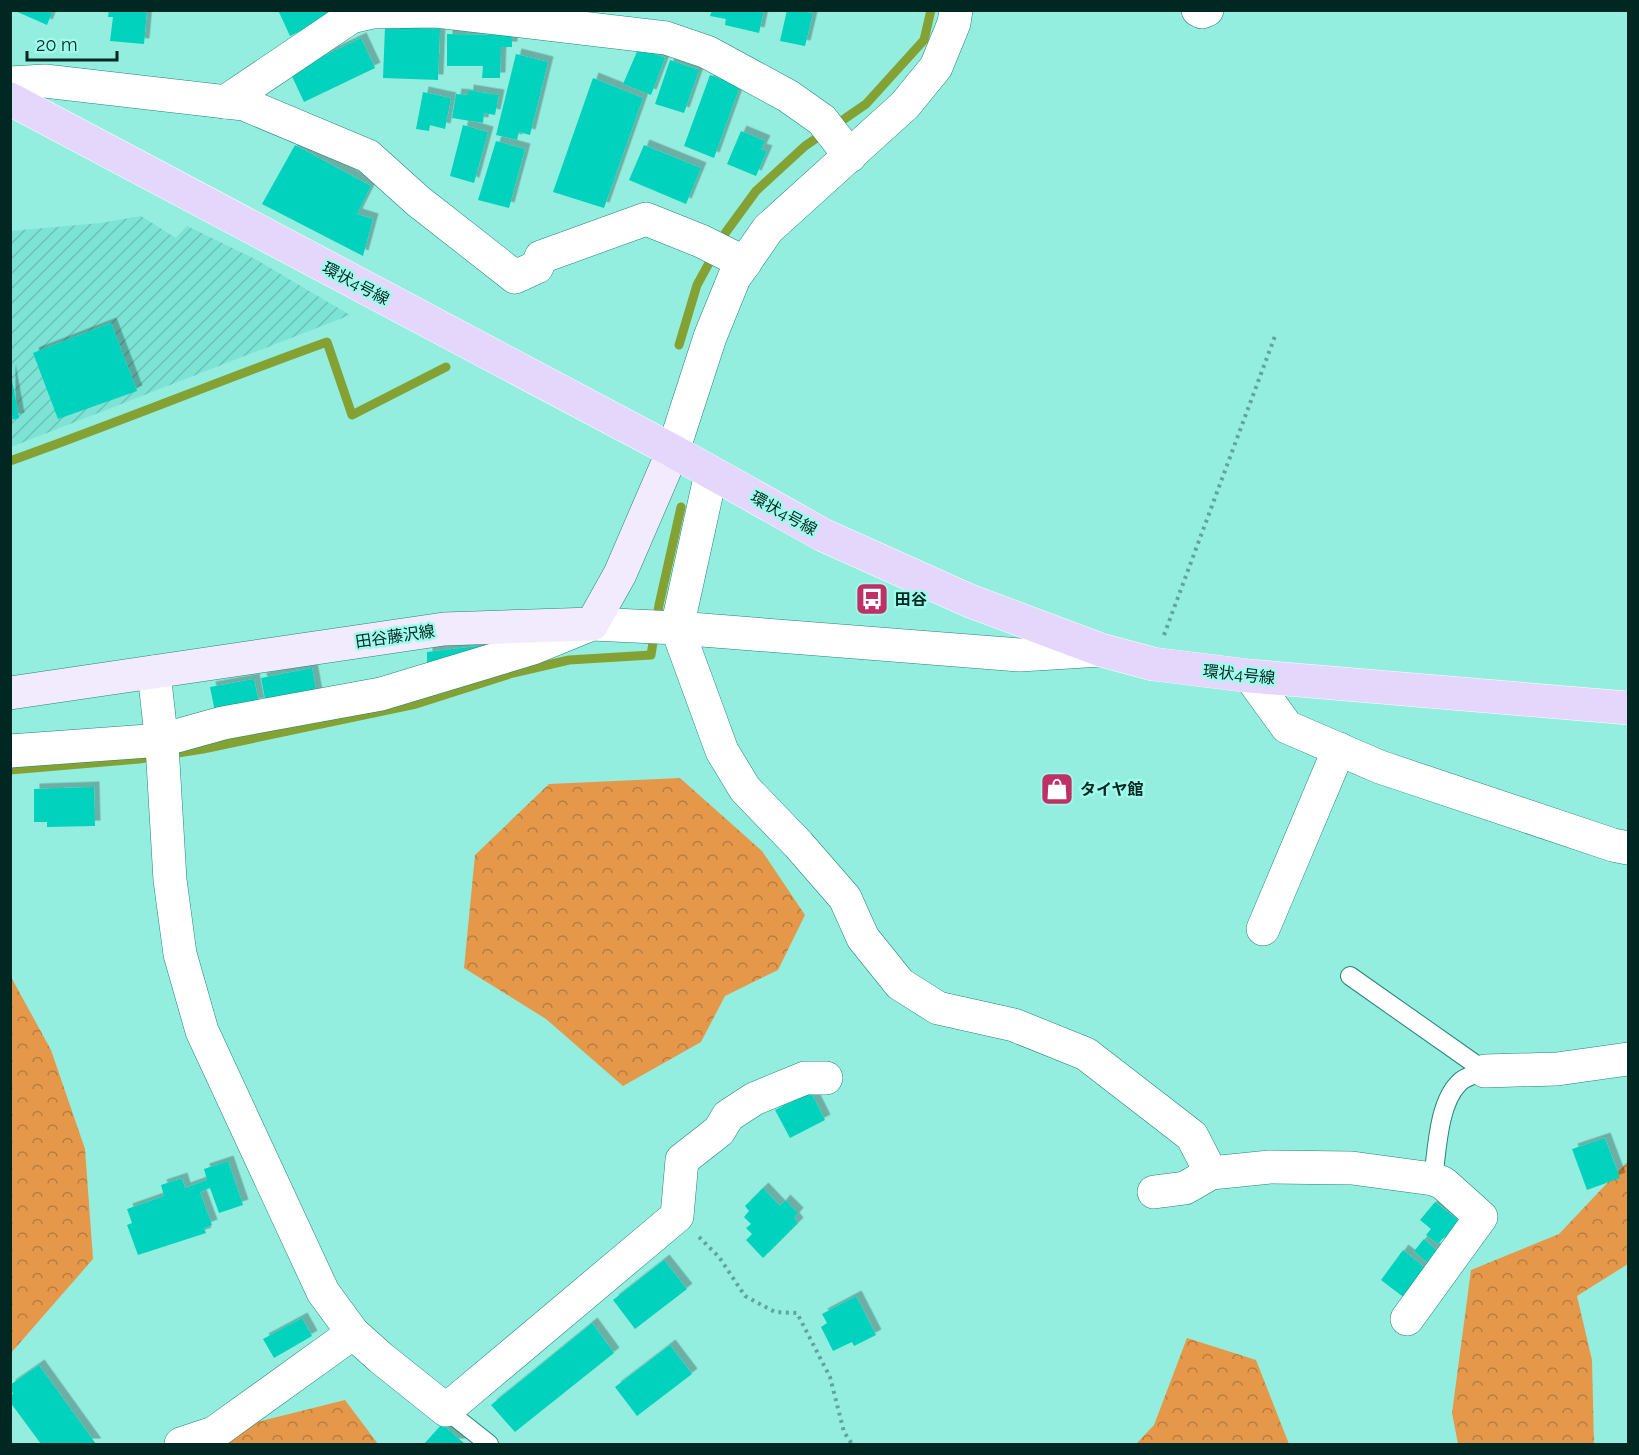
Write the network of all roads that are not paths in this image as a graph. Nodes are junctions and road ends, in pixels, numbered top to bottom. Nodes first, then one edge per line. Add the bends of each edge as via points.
1 (956, 10) edge
2 (1198, 10) edge
3 (1207, 10) edge
4 (10, 83) edge
5 (10, 99) edge
6 (225, 102) junction
7 (835, 137) junction
8 (725, 253) junction
9 (673, 451) junction
10 (711, 473) junction
11 (592, 624) junction
12 (664, 627) junction
13 (1101, 650) junction
14 (154, 672) junction
15 (1250, 676) junction
16 (10, 693) edge
17 (1629, 708) edge
18 (1339, 749) junction
19 (10, 751) edge
20 (162, 751) junction
21 (1629, 848) edge
22 (1263, 929) dead end
23 (1350, 976) dead end
24 (1629, 1059) edge
25 (1485, 1071) junction
26 (826, 1078) dead end
27 (1211, 1173) junction
28 (1433, 1179) junction
29 (1154, 1192) dead end
30 (1407, 1319) dead end
31 (352, 1333) junction
32 (446, 1410) junction
33 (181, 1444) edge
34 (489, 1444) edge

1 - 7 street via 936,67 905,105
2 - 3 street
4 - 6 street via 45,81
5 - 9 main road, 環状4号線
6 - 7 street via 351,17 374,12 436,11 666,38 707,52 788,96
6 - 8 street via 244,104 368,156 515,277 537,267 542,257 646,219
7 - 8 street via 768,229
8 - 9 street via 734,278 710,337
9 - 10 main road, 環状4号線
9 - 11 main road via 620,574
10 - 12 street
10 - 13 main road, 環状4号線 via 844,544 970,601
11 - 12 street
11 - 14 main road, 田谷藤沢線 via 444,629
11 - 20 street via 533,648 381,694 223,723
12 - 13 street via 1020,655
12 - 27 street via 744,789 845,898 863,938 900,984 938,1008 1014,1025 1086,1054 1192,1136
13 - 15 main road, 環状4号線 via 1153,664
14 - 16 main road, 田谷藤沢線
14 - 20 street
15 - 17 main road, 環状4号線
15 - 18 street via 1287,727
18 - 21 street via 1380,767
18 - 22 street
19 - 20 street
20 - 31 street via 170,880 180,954 202,1031 323,1292
23 - 25 lane
24 - 25 street via 1557,1069
25 - 28 lane via 1460,1082 1449,1098
26 - 32 street via 805,1078 786,1085 729,1116 719,1131 682,1160 677,1216
27 - 28 street via 1270,1167 1352,1168
27 - 29 street via 1185,1188
28 - 30 street via 1443,1183 1481,1217
31 - 32 street
31 - 33 street via 214,1433
32 - 34 lane

